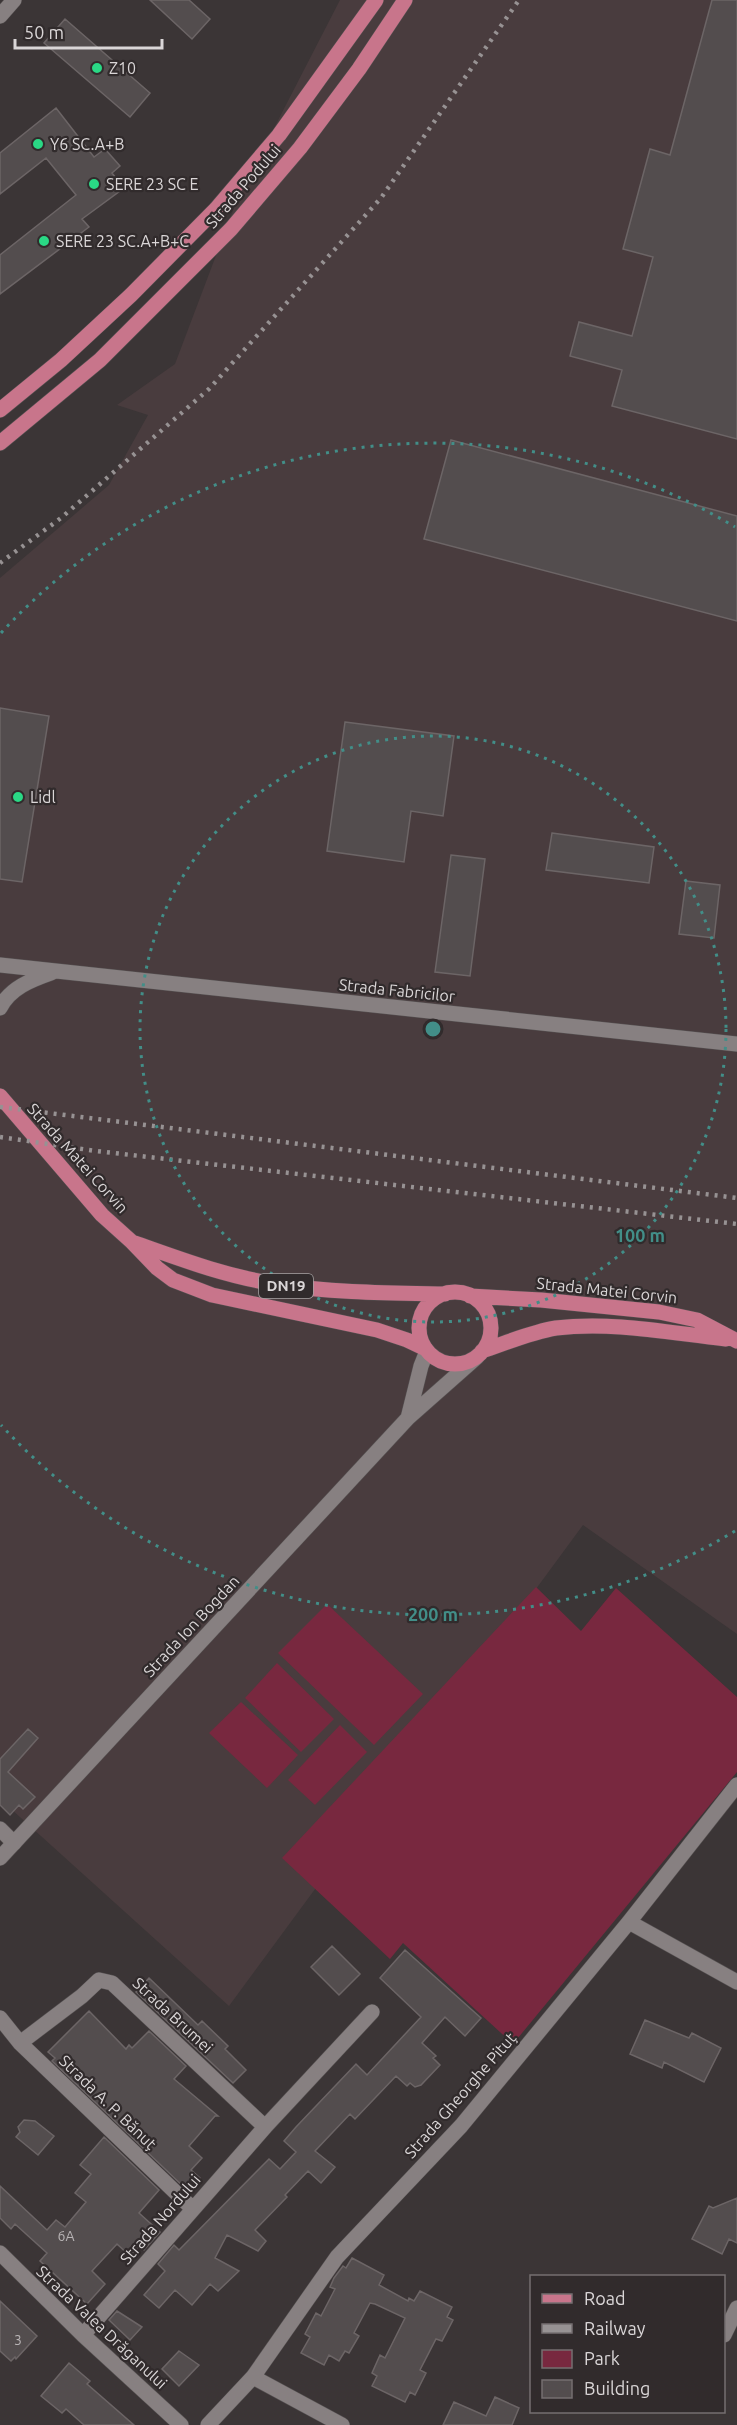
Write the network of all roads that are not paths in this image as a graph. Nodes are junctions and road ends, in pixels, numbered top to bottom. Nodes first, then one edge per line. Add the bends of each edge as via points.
1 (14, 0) edge
2 (376, 0) edge
3 (405, 0) edge
4 (0, 16) edge
5 (0, 410) edge
6 (0, 442) edge
7 (0, 965) edge
8 (54, 972) junction
9 (0, 1008) edge
10 (737, 1044) edge
11 (0, 1096) edge
12 (132, 1242) junction
13 (445, 1294) junction
14 (470, 1296) junction
15 (736, 1340) edge
16 (426, 1350) junction
17 (479, 1354) junction
18 (408, 1419) junction
19 (737, 1785) edge
20 (0, 1829) edge
21 (14, 1843) junction
22 (0, 1858) edge
23 (629, 1922) junction
24 (737, 1982) edge
25 (372, 2012) dead end
26 (0, 2018) edge
27 (21, 2043) junction
28 (266, 2127) junction
29 (193, 2209) junction
30 (0, 2253) edge
31 (737, 2308) edge
32 (725, 2331) edge
33 (83, 2335) junction
34 (253, 2377) junction
35 (181, 2425) edge
36 (208, 2425) edge
37 (342, 2425) edge

1 - 4 street
2 - 5 main road, Strada Podului via 279,135 216,209 131,295
3 - 6 main road, Strada Podului via 300,148 231,229 100,360
7 - 8 street, Strada Fabricilor
8 - 9 street, Strada Fabricilor via 15,990
8 - 10 street, Strada Fabricilor
11 - 12 main road, Strada Matei Corvin / DN19 via 102,1215
12 - 13 main road, Strada Matei Corvin / DN19 via 273,1284 344,1292
12 - 16 main road, Strada Matei Corvin / DN19 via 157,1268 188,1288 377,1330
13 - 14 main road, DN19 via 458,1292
13 - 16 main road via 422,1314 420,1335
14 - 15 main road, Strada Matei Corvin / DN19 via 659,1312 697,1320
14 - 17 main road via 480,1302 490,1324 490,1336
15 - 17 main road, Strada Matei Corvin / DN19 via 578,1326 531,1334
16 - 17 main road, DN19 via 435,1358 456,1364
16 - 18 street, Strada Ion Bogdan
17 - 18 street, Strada Ion Bogdan
18 - 21 street, Strada Ion Bogdan
19 - 23 street, Strada Gheorghe Pituț
20 - 21 street
21 - 22 street, Strada Ion Bogdan
23 - 24 street
23 - 34 street, Strada Gheorghe Pituț via 460,2126 337,2257
25 - 28 street, Strada Nordului
26 - 27 street, Strada A. P. Bănuț
27 - 28 street, Strada Brumei via 99,1980 112,1983
27 - 29 street, Strada A. P. Bănuț
28 - 29 street, Strada Nordului
29 - 33 street, Strada Nordului
30 - 33 street, Strada Valea Drăganului
31 - 32 street
33 - 35 street, Strada Valea Drăganului
34 - 36 street, Strada Gheorghe Pituț
34 - 37 street

